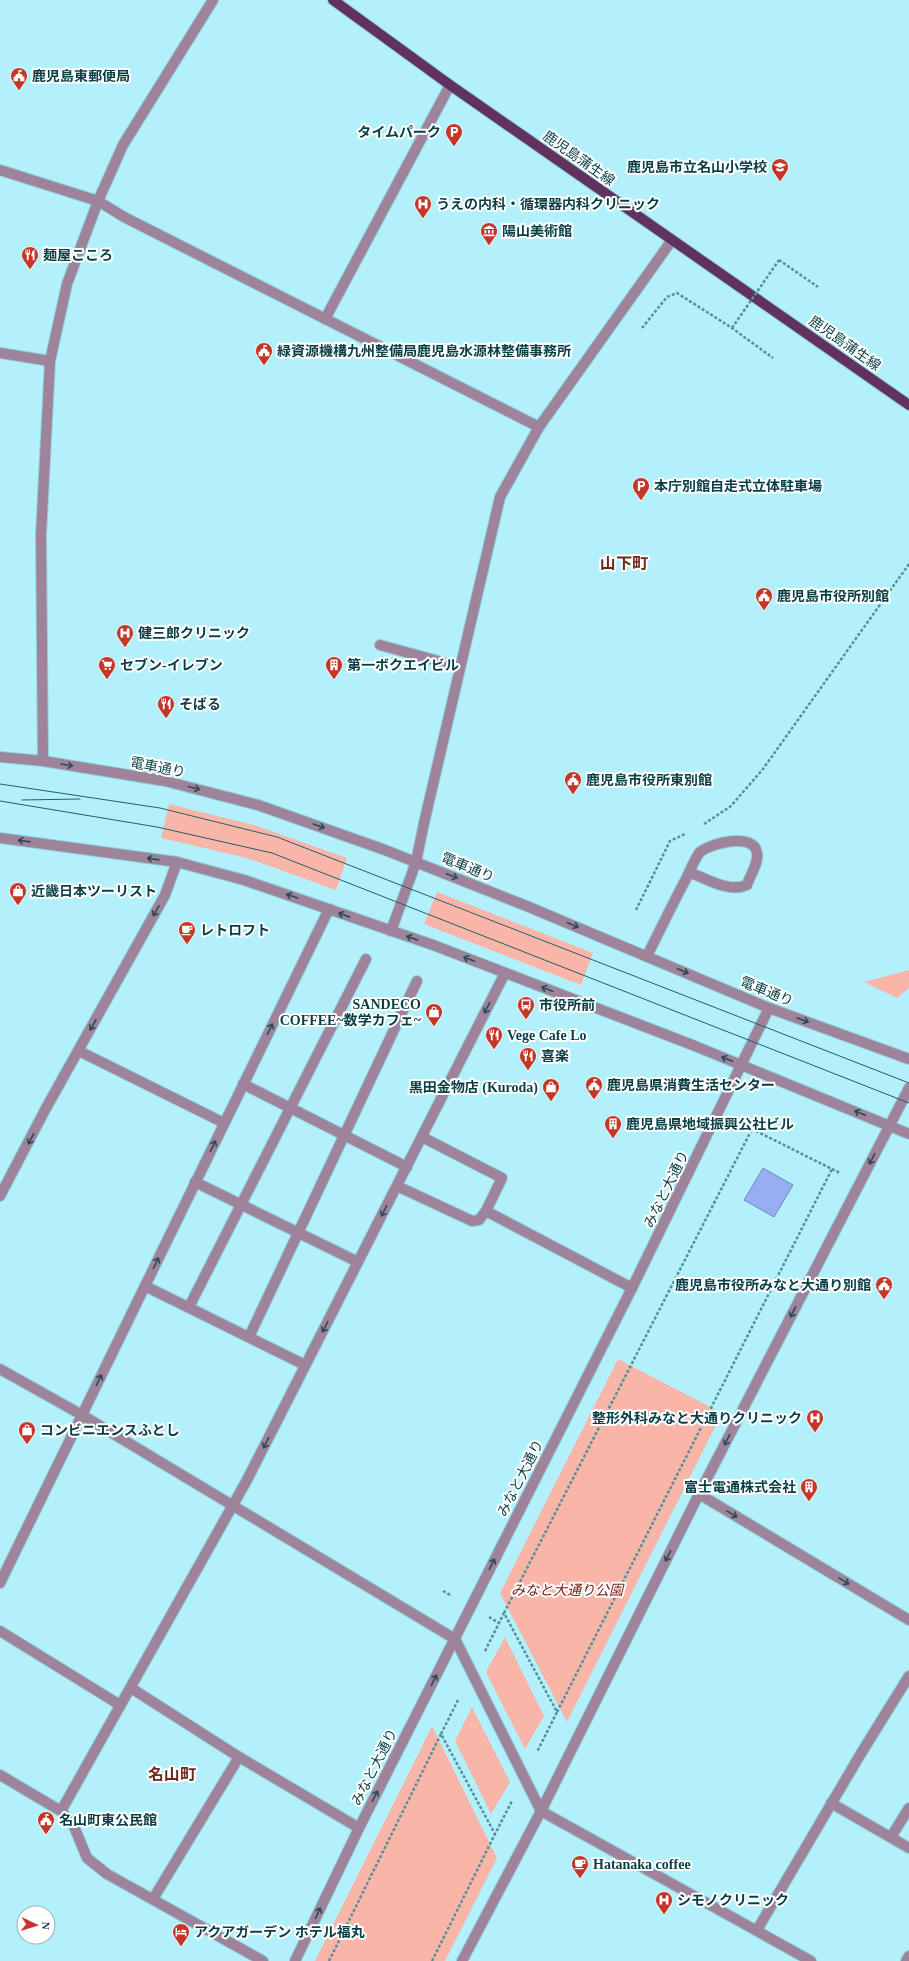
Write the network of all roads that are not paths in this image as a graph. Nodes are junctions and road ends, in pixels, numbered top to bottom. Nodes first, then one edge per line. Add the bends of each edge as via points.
1 (213, 0) edge
2 (333, 0) edge
3 (450, 85) junction
4 (0, 170) edge
5 (98, 201) junction
6 (672, 240) junction
7 (325, 319) junction
8 (0, 353) edge
9 (50, 361) junction
10 (909, 405) edge
11 (539, 427) junction
12 (380, 645) dead end
13 (460, 667) junction
14 (0, 758) edge
15 (43, 761) junction
16 (0, 838) edge
17 (177, 862) junction
18 (416, 862) junction
19 (689, 872) junction
20 (329, 909) junction
21 (391, 931) junction
22 (647, 956) junction
23 (366, 959) dead end
24 (505, 973) junction
25 (417, 981) dead end
26 (770, 1008) junction
27 (79, 1051) junction
28 (909, 1059) edge
29 (742, 1065) junction
30 (243, 1084) junction
31 (909, 1088) edge
32 (290, 1108) junction
33 (224, 1123) junction
34 (889, 1124) junction
35 (909, 1134) edge
36 (345, 1136) junction
37 (422, 1137) junction
38 (407, 1167) junction
39 (195, 1182) junction
40 (397, 1186) junction
41 (0, 1196) edge
42 (241, 1205) junction
43 (486, 1211) junction
44 (299, 1233) junction
45 (358, 1262) junction
46 (145, 1286) junction
47 (632, 1288) junction
48 (189, 1307) junction
49 (249, 1337) junction
50 (305, 1365) junction
51 (0, 1369) edge
52 (82, 1415) junction
53 (699, 1494) junction
54 (233, 1506) junction
55 (0, 1583) edge
56 (909, 1620) edge
57 (0, 1631) edge
58 (455, 1639) junction
59 (909, 1676) edge
60 (131, 1688) junction
61 (120, 1705) junction
62 (239, 1757) junction
63 (0, 1775) edge
64 (831, 1803) junction
65 (909, 1808) edge
66 (61, 1811) junction
67 (541, 1811) junction
68 (359, 1828) junction
69 (890, 1837) junction
70 (909, 1848) edge
71 (153, 1899) junction
72 (757, 1930) junction
73 (909, 1956) edge
74 (263, 1961) edge
75 (295, 1961) edge
76 (462, 1961) edge
77 (810, 1961) edge
78 (906, 1961) edge

1 - 5 street via 123,145
2 - 3 main road, 鹿児島蒲生線
3 - 6 main road, 鹿児島蒲生線
3 - 7 street
4 - 5 street
5 - 7 street via 124,217
5 - 9 street via 67,284
6 - 10 main road, 鹿児島蒲生線
6 - 11 street
7 - 11 street
8 - 9 street
9 - 15 street via 41,535
11 - 13 street via 500,497
12 - 13 street
13 - 18 street
14 - 15 street, 電車通り
15 -> 18 street, 電車通り via 165,781 258,805
17 -> 16 street
20 -> 17 street via 244,880
17 -> 27 street via 165,895
18 - 21 street
18 -> 22 street, 電車通り
19 - 19 street via 700,853 715,844 740,840 753,846 757,851 757,859 747,884 739,888 731,888
19 - 22 street
21 -> 20 street
30 -> 20 street
24 -> 21 street
22 -> 26 street, 電車通り
23 - 32 street
29 -> 24 street
24 -> 37 street
25 - 36 street
26 -> 28 street, 電車通り
26 - 29 street, みなと大通り
27 - 33 street
27 -> 41 street
34 -> 29 street
29 - 47 street, みなと大通り
30 - 32 street
30 - 33 street
31 - 34 street
32 - 36 street
32 - 42 street
39 -> 33 street
34 - 35 street
34 -> 53 street
36 - 38 street
36 - 44 street
37 - 38 street
37 - 43 street via 502,1178
38 - 40 street
39 - 42 street
46 -> 39 street
40 - 43 street via 472,1221 479,1220
40 -> 45 street
42 - 44 street
42 - 48 street
43 - 47 street
44 - 45 street
44 - 49 street
45 -> 50 street
46 - 48 street
52 -> 46 street
58 -> 47 street, みなと大通り
48 - 49 street
49 - 50 street
50 -> 54 street
51 - 52 street
52 - 54 street
52 - 55 street
53 -> 56 street
53 -> 67 street
54 - 58 street
54 - 60 street
57 - 61 street
58 - 67 street
68 -> 58 street, みなと大通り
59 - 64 street
60 - 61 street
60 - 62 street
61 - 66 street
62 - 68 street
62 - 71 street
63 - 66 street
64 - 69 street
64 - 72 street
65 - 69 street
66 - 71 street via 73,1824 87,1858 107,1874
67 - 72 street
67 - 76 street
75 -> 68 street, みなと大通り
69 - 70 street
71 - 74 street
72 - 77 street
73 - 78 street

